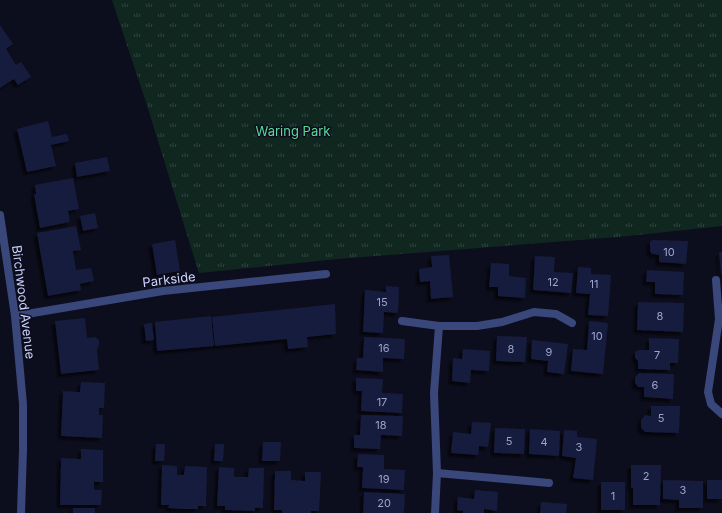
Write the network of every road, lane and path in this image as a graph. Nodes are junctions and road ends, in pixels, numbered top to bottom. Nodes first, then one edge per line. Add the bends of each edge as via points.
1 (0, 215) edge
2 (326, 274) dead end
3 (716, 280) dead end
4 (15, 316) junction
5 (720, 319) edge
6 (402, 321) dead end
7 (572, 323) dead end
8 (439, 326) junction
9 (722, 414) edge
10 (437, 473) junction
11 (549, 483) dead end
12 (21, 513) edge
13 (435, 513) edge

1 - 4 street, Birchwood Avenue
2 - 4 street, Parkside via 163,291
3 - 5 street
4 - 12 street, Birchwood Avenue via 23,404
5 - 9 street via 708,392 711,404
6 - 8 street
7 - 8 street via 556,314 534,312 502,322 477,326
8 - 10 street via 434,392
10 - 11 street
10 - 13 street

